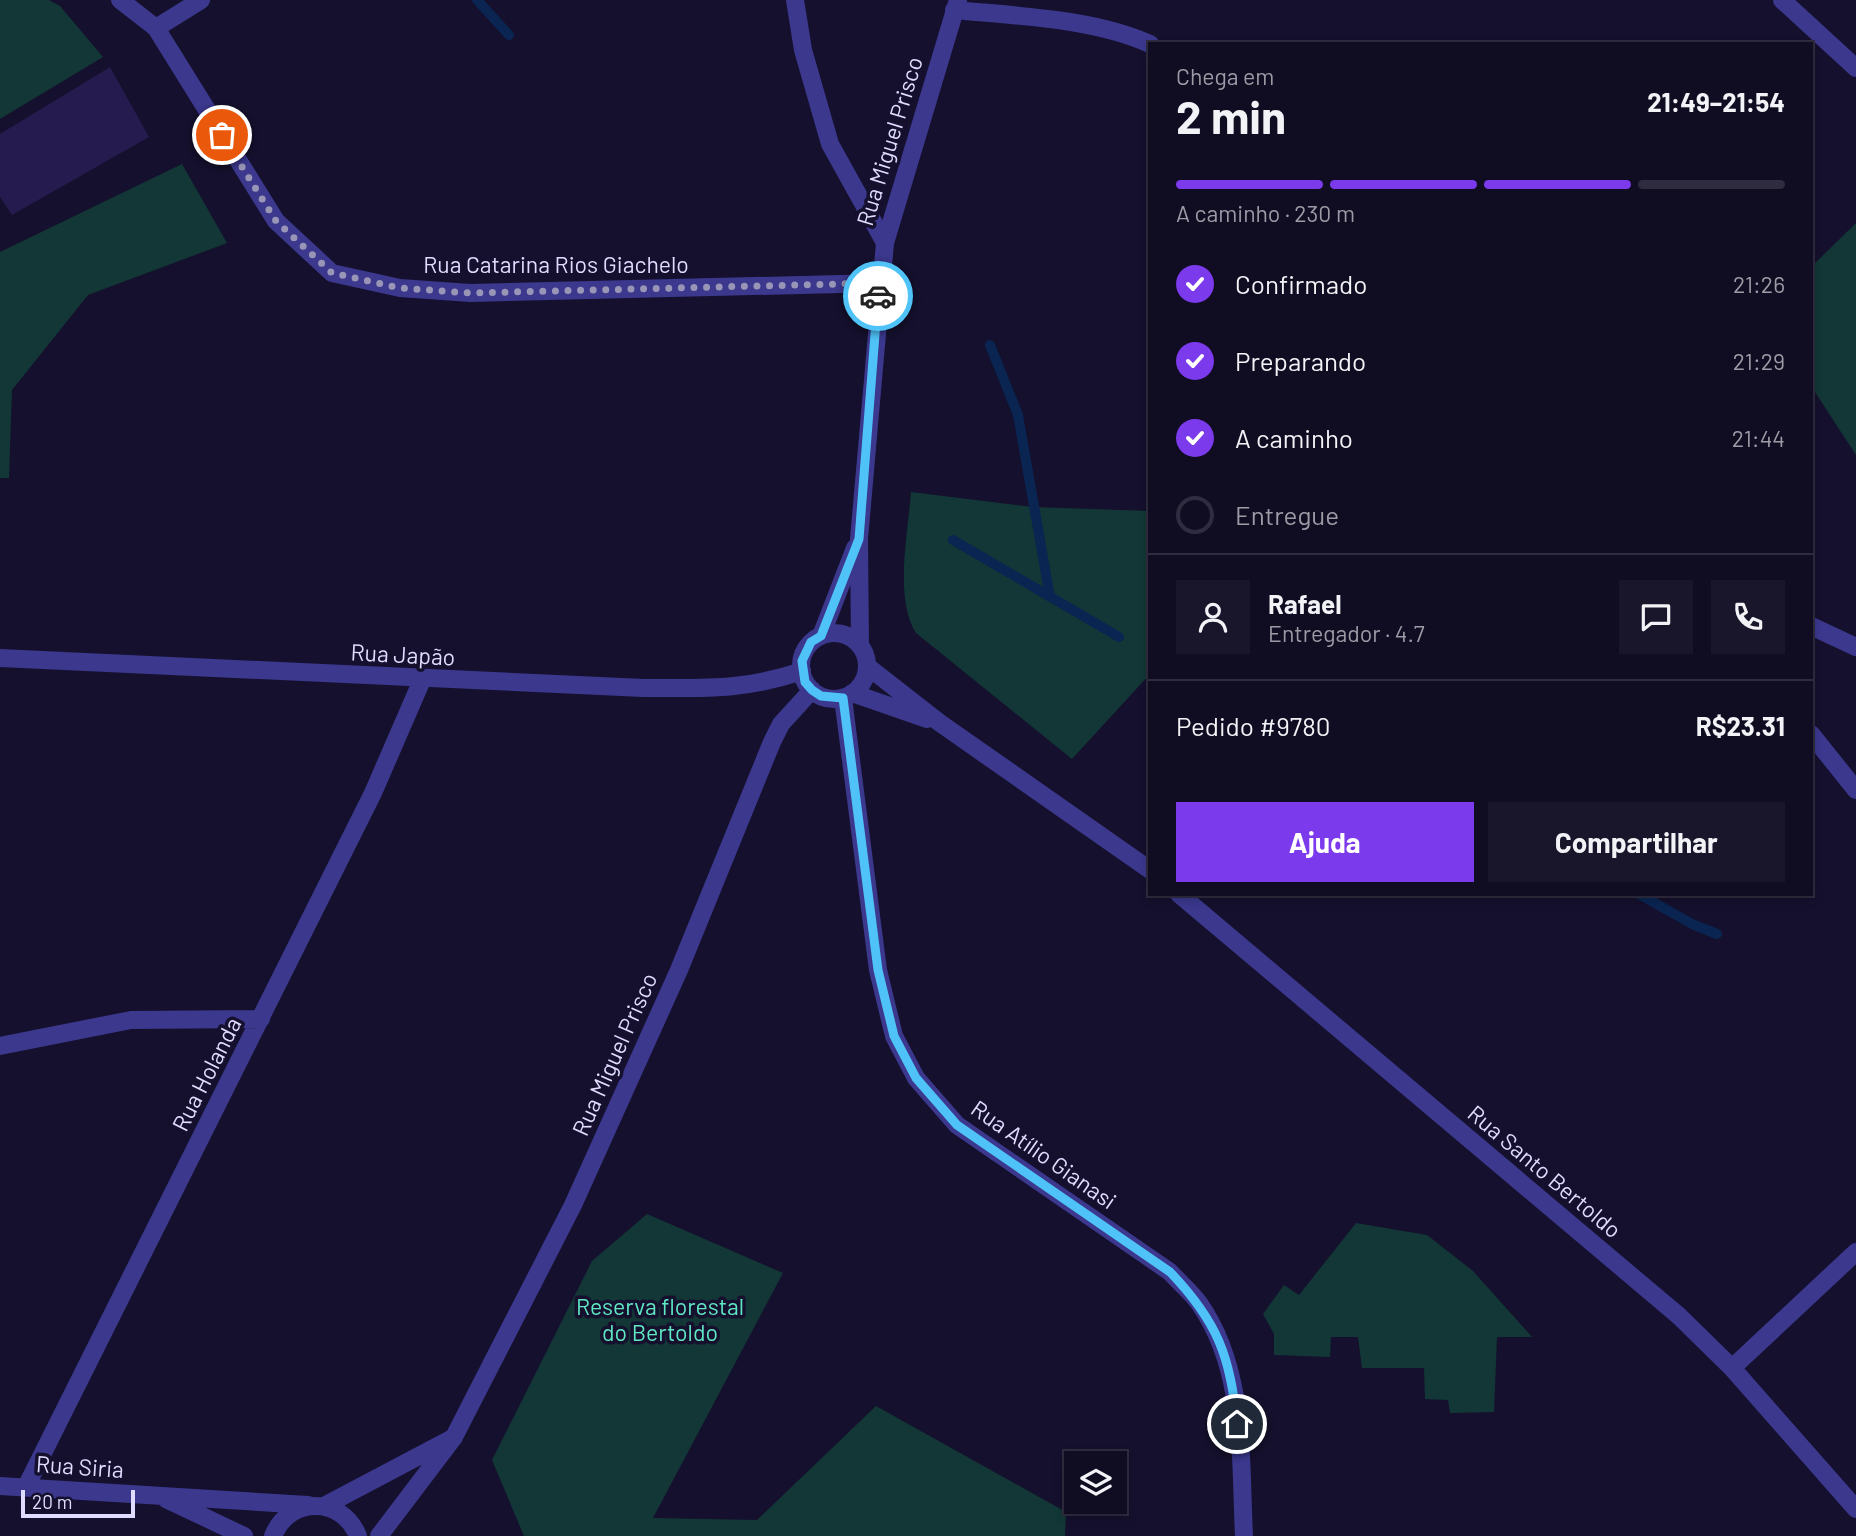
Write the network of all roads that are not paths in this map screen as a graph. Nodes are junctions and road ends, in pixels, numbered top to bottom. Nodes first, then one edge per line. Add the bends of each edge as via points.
1 (120, 0) edge
2 (201, 0) edge
3 (795, 0) edge
4 (1782, 0) edge
5 (956, 5) edge
6 (156, 28) junction
7 (1148, 43) edge
8 (1856, 68) edge
9 (885, 243) junction
10 (880, 283) junction
11 (859, 539) junction
12 (1813, 627) edge
13 (821, 636) junction
14 (860, 646) junction
15 (1856, 647) edge
16 (0, 658) edge
17 (867, 666) junction
18 (802, 671) junction
19 (422, 680) junction
20 (812, 690) junction
21 (848, 696) junction
22 (940, 723) junction
23 (1813, 736) edge
24 (1856, 790) edge
25 (1148, 869) edge
26 (1182, 896) edge
27 (261, 1019) junction
28 (0, 1045) edge
29 (1856, 1252) edge
30 (1732, 1368) junction
31 (454, 1437) junction
32 (0, 1486) edge
33 (26, 1487) junction
34 (156, 1495) junction
35 (316, 1505) junction
36 (1856, 1509) edge
37 (244, 1536) edge
38 (273, 1536) edge
39 (358, 1536) edge
40 (379, 1536) edge
41 (1244, 1536) edge

1 - 6 street, Rua Catarina Rios Giachelo
2 - 6 street
3 - 9 street via 803,50 830,144
4 - 8 street
5 - 7 street via 1048,19
5 - 9 street, Rua Miguel Prisco
6 - 10 street, Rua Catarina Rios Giachelo via 276,221 332,273 400,288 470,293
9 - 10 street, Rua Miguel Prisco
10 - 11 street, Rua Miguel Prisco
11 - 13 street, Rua Miguel Prisco
11 - 14 street, Rua Miguel Prisco
12 - 15 street
13 - 14 street via 842,634
13 - 18 street via 805,651
14 - 17 street
16 - 19 street, Rua Japão
17 - 21 street via 865,677
17 - 22 street
18 - 19 street, Rua Japão via 761,685 728,688
18 - 20 street
19 - 27 street, Rua Holanda via 373,793
20 - 21 street via 821,696
20 - 31 street, Rua Miguel Prisco via 781,724 772,742 679,970 573,1205
21 - 22 street
21 - 41 street, Rua Atílio Gianasi via 878,970 894,1036 916,1078 957,1125 1170,1272 1198,1302 1219,1339 1234,1385
22 - 25 street
23 - 24 street
26 - 30 street, Rua Santo Bertoldo via 1679,1316
27 - 28 street via 131,1020
27 - 33 street, Rua Holanda
29 - 30 street
30 - 36 street, Rua Santo Bertoldo
31 - 35 street
31 - 40 street, Rua Miguel Prisco
32 - 33 street, Rua Siria
33 - 34 street, Rua Siria
34 - 35 street, Rua Siria
34 - 37 street, Rua Siria
35 - 38 street via 294,1510
35 - 39 street via 338,1511

